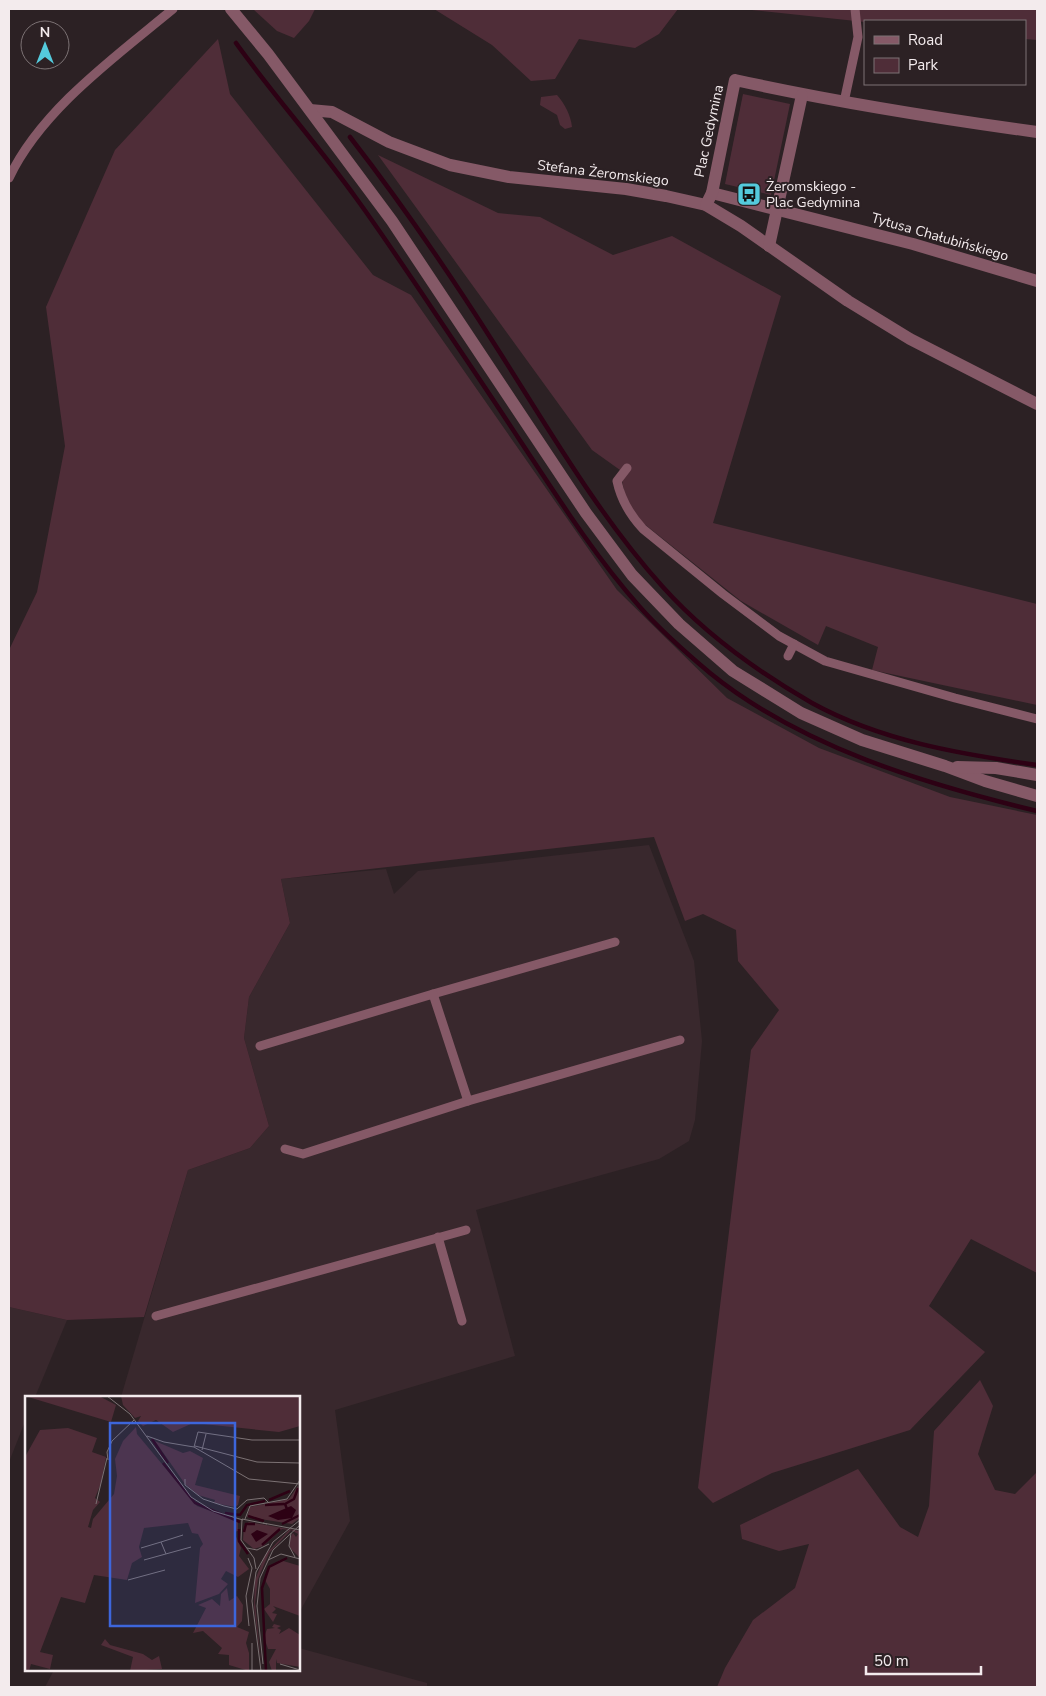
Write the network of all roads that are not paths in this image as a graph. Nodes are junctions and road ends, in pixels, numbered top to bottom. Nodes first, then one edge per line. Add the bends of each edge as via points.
1 (173, 9) edge
2 (230, 9) edge
3 (855, 9) edge
4 (802, 95) junction
5 (844, 102) junction
6 (310, 110) junction
7 (1037, 132) edge
8 (9, 178) edge
9 (712, 193) junction
10 (706, 205) junction
11 (777, 208) junction
12 (769, 246) junction
13 (1037, 280) edge
14 (1037, 404) edge
15 (627, 468) dead end
16 (794, 644) junction
17 (788, 656) dead end
18 (1037, 718) edge
19 (945, 766) junction
20 (1037, 775) edge
21 (1037, 796) edge
22 (615, 942) dead end
23 (433, 994) junction
24 (680, 1040) dead end
25 (260, 1046) dead end
26 (468, 1101) junction
27 (285, 1149) dead end
28 (466, 1230) dead end
29 (438, 1237) junction
30 (156, 1316) dead end
31 (462, 1321) dead end

1 - 8 lane via 61,105
2 - 6 street
3 - 5 lane via 858,37
4 - 5 street
4 - 9 street, Plac Gedymina via 735,80
4 - 11 street
5 - 7 street
6 - 10 street, Stefana Żeromskiego via 332,112 389,142 450,165 509,176 626,189
6 - 19 street via 392,221 586,513 632,575 679,624 733,671 801,713 862,740
9 - 10 street, Plac Gedymina
9 - 11 street, Plac Gedymina
10 - 12 street, Stefana Żeromskiego
11 - 12 street
11 - 13 street, Tytusa Chałubińskiego
12 - 14 street, Stefana Żeromskiego via 910,339
15 - 16 lane via 617,481 632,518 722,594
16 - 17 lane
16 - 18 lane via 825,661
19 - 20 street via 996,768
19 - 21 street
22 - 23 lane
23 - 25 lane
23 - 26 lane
24 - 26 lane
26 - 27 lane via 303,1154
28 - 29 lane
29 - 30 lane
29 - 31 lane

